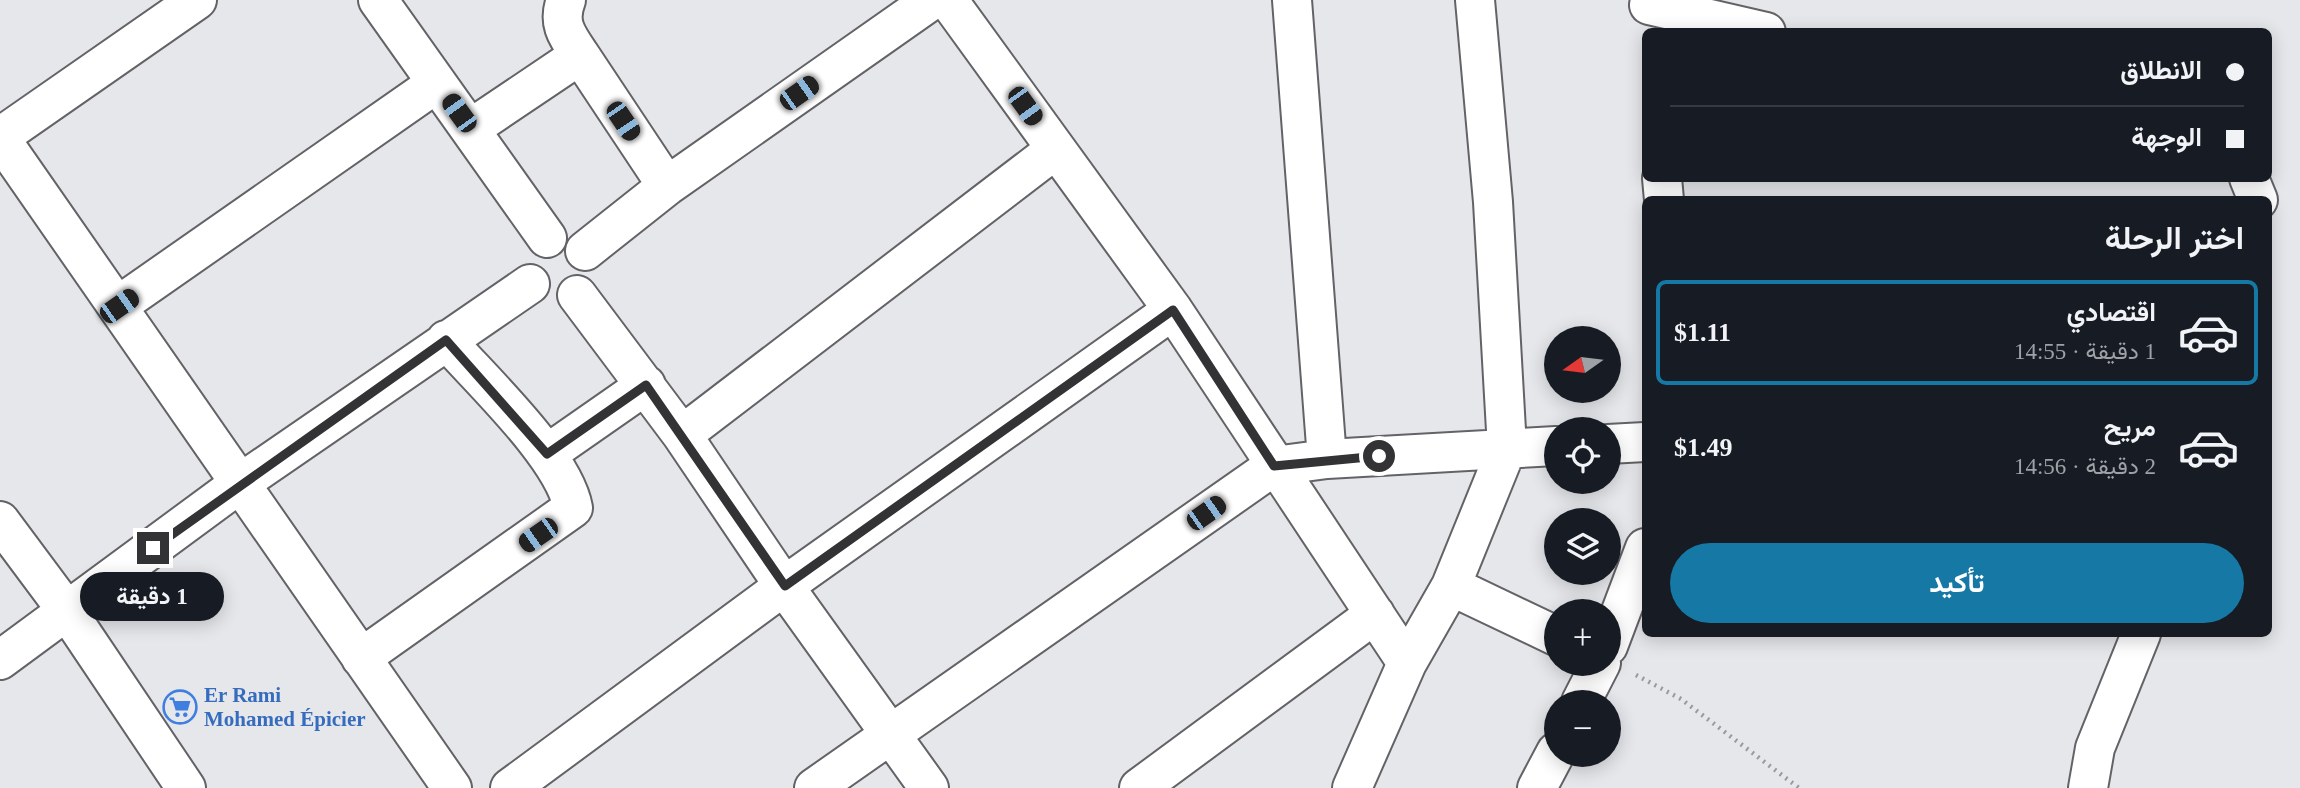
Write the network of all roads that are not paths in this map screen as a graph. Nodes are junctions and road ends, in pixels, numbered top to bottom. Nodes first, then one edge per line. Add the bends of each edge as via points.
1 (197, 0) edge
2 (378, 0) edge
3 (566, 0) edge
4 (932, 0) edge
5 (948, 0) edge
6 (1292, 0) edge
7 (1475, 0) edge
8 (1650, 12) edge
9 (1743, 28) edge
10 (580, 55) junction
11 (437, 83) junction
12 (470, 129) junction
13 (0, 137) edge
14 (1056, 149) junction
15 (667, 186) junction
16 (547, 238) junction
17 (585, 251) junction
18 (530, 284) junction
19 (577, 295) junction
20 (119, 306) junction
21 (1173, 310) junction
22 (446, 340) junction
23 (646, 385) junction
24 (682, 435) junction
25 (1642, 442) edge
26 (1621, 443) edge
27 (1544, 447) edge
28 (1507, 449) junction
29 (547, 454) junction
30 (1327, 459) junction
31 (1274, 466) junction
32 (240, 484) junction
33 (0, 522) edge
34 (1642, 559) edge
35 (785, 586) junction
36 (1451, 586) junction
37 (66, 611) junction
38 (1375, 614) junction
39 (1544, 630) edge
40 (1621, 635) edge
41 (2140, 637) edge
42 (361, 658) junction
43 (0, 660) edge
44 (1407, 663) junction
45 (1602, 676) edge
46 (1591, 690) edge
47 (891, 734) junction
48 (1548, 767) edge
49 (186, 788) edge
50 (452, 788) edge
51 (510, 788) edge
52 (814, 788) edge
53 (929, 788) edge
54 (1139, 788) edge
55 (1352, 788) edge
56 (1537, 788) edge
57 (2088, 788) edge

1 - 13 street
2 - 11 street
3 - 10 street via 563,30
4 - 15 street
5 - 14 street
6 - 30 street
7 - 28 street via 1493,202
8 - 9 street
10 - 12 street
10 - 15 street
11 - 12 street
11 - 20 street
12 - 16 street
13 - 20 street
14 - 21 street
14 - 24 street
15 - 17 street
16 - 17 street via 568,238
16 - 18 street via 527,257
17 - 19 street via 590,266 588,283
18 - 19 street via 538,295 551,300
18 - 22 street
19 - 23 street
20 - 32 street
21 - 31 street
21 - 35 street
22 - 29 street
22 - 32 street
23 - 24 street
23 - 29 street
24 - 35 street
25 - 26 street
27 - 28 street
28 - 30 street
28 - 36 street
29 - 42 street via 570,493 573,508
30 - 31 street
31 - 38 street
31 - 47 street
32 - 37 street
32 - 42 street
33 - 37 street
34 - 40 street
35 - 47 street
35 - 51 street
36 - 39 street
36 - 44 street
37 - 43 street
37 - 49 street
38 - 44 street
38 - 54 street
41 - 57 street via 2095,748
42 - 50 street
44 - 55 street
45 - 46 street
47 - 52 street
47 - 53 street
48 - 56 street

